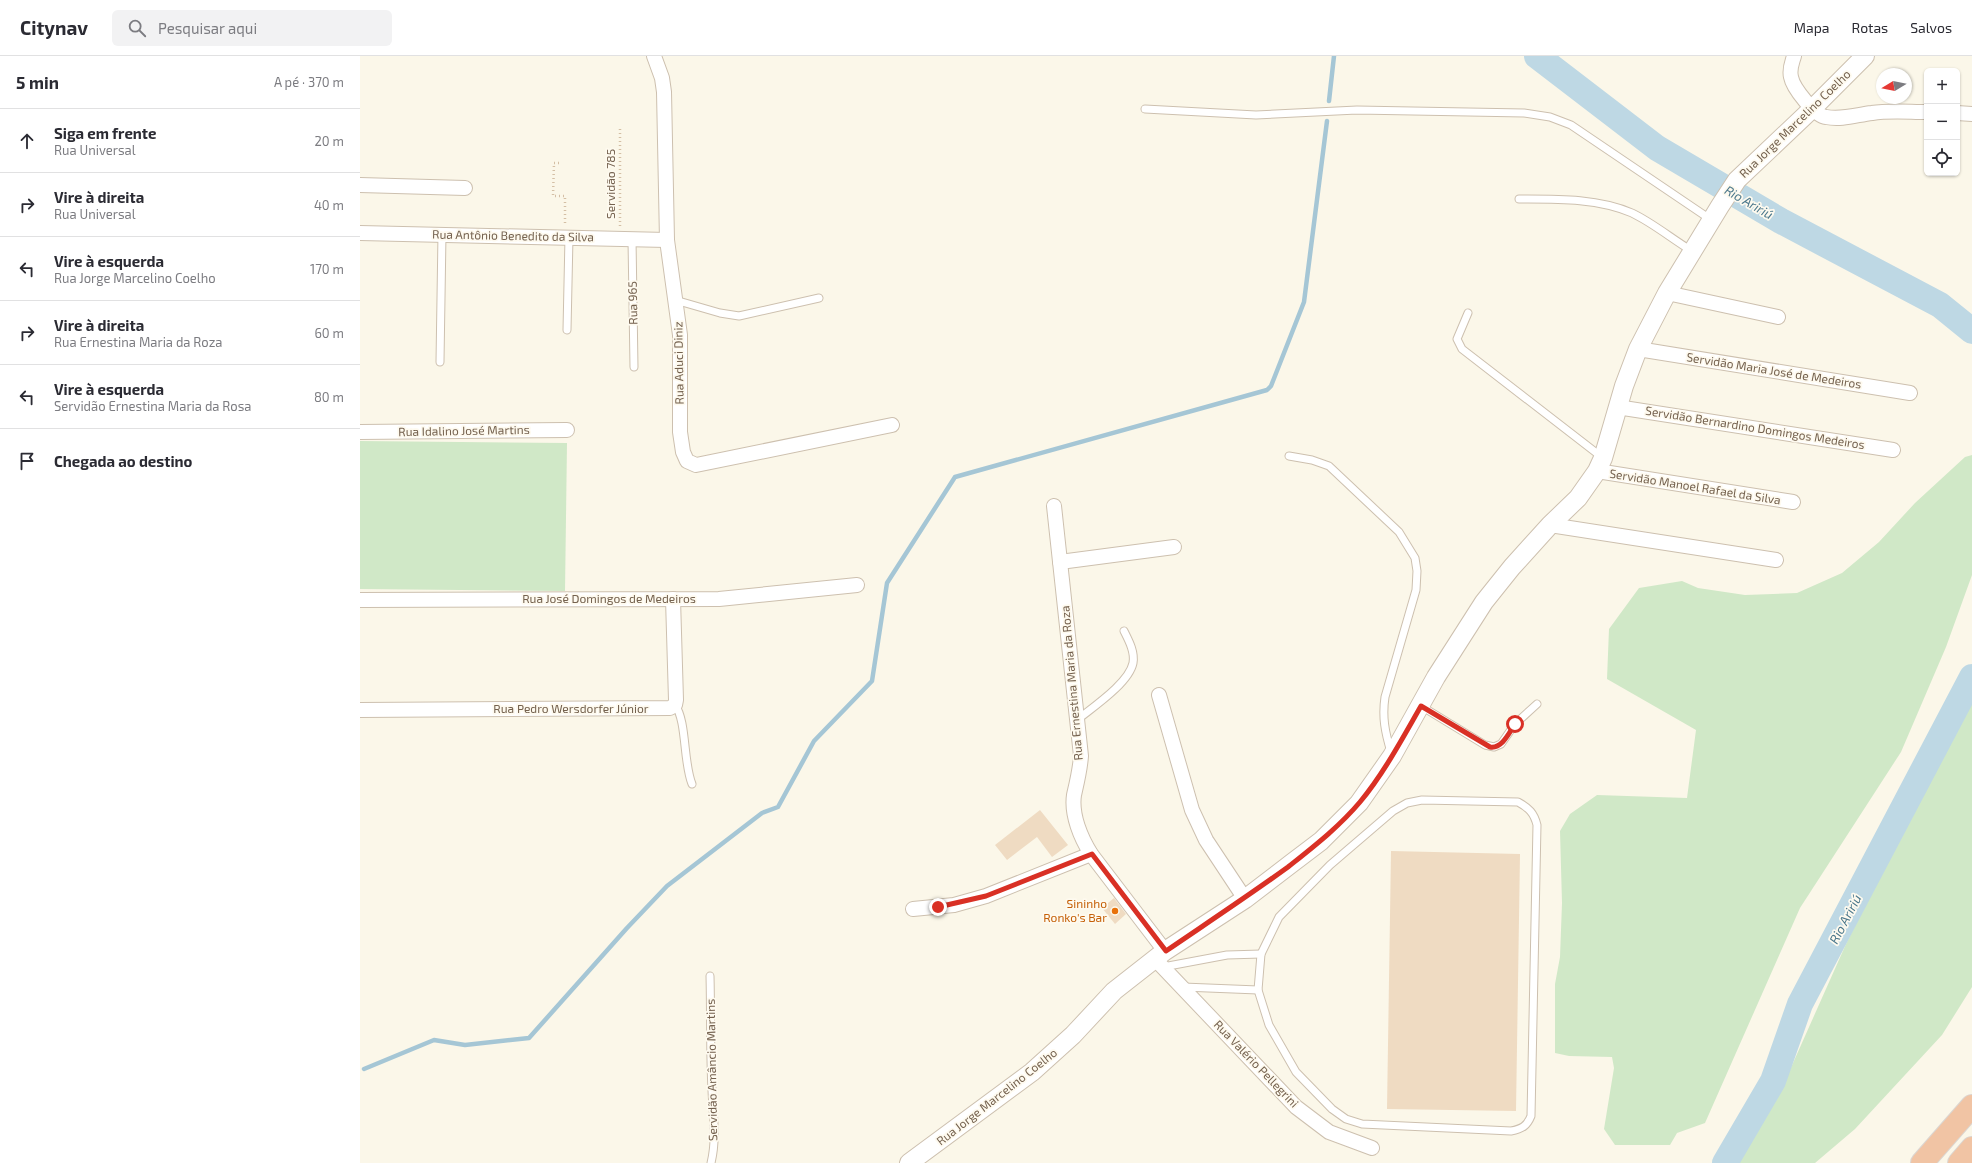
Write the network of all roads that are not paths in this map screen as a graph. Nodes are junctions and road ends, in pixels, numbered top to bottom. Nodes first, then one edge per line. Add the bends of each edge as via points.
1 (654, 56) edge
2 (1794, 56) edge
3 (1865, 56) edge
4 (1813, 108) junction
5 (1145, 109) dead end
6 (1924, 112) edge
7 (1960, 113) edge
8 (1972, 114) edge
9 (360, 185) edge
10 (465, 188) dead end
11 (1519, 199) dead end
12 (1715, 213) junction
13 (360, 233) edge
14 (442, 234) junction
15 (567, 237) junction
16 (626, 239) junction
17 (667, 240) junction
18 (1692, 251) junction
19 (1667, 293) junction
20 (819, 298) dead end
21 (675, 300) junction
22 (1468, 313) dead end
23 (1778, 317) dead end
24 (567, 330) dead end
25 (1638, 349) junction
26 (440, 362) dead end
27 (634, 367) dead end
28 (1910, 393) dead end
29 (1617, 407) junction
30 (892, 425) dead end
31 (568, 430) dead end
32 (360, 432) edge
33 (1893, 450) dead end
34 (1289, 456) dead end
35 (1600, 464) junction
36 (1793, 502) dead end
37 (1054, 506) dead end
38 (1550, 525) junction
39 (1174, 547) dead end
40 (1776, 560) dead end
41 (1060, 562) junction
42 (857, 585) dead end
43 (673, 599) junction
44 (360, 600) edge
45 (1124, 631) dead end
46 (1159, 695) dead end
47 (1537, 704) dead end
48 (675, 705) junction
49 (1421, 706) junction
50 (360, 710) edge
51 (1077, 720) junction
52 (1392, 756) junction
53 (692, 784) dead end
54 (1092, 854) junction
55 (1245, 899) junction
56 (913, 908) dead end
57 (1261, 954) junction
58 (1161, 959) junction
59 (710, 976) dead end
60 (1181, 986) junction
61 (1258, 990) junction
62 (1972, 1106) edge
63 (1372, 1148) dead end
64 (1972, 1148) edge
65 (711, 1163) edge
66 (909, 1163) edge
67 (1922, 1163) edge
68 (1959, 1163) edge

1 - 17 street, Rua Aduci Diniz via 664,92
2 - 4 street via 1790,70 1791,79
3 - 4 street, Rua Jorge Marcelino Coelho
4 - 6 street via 1824,117 1841,119 1872,113
4 - 12 street, Rua Jorge Marcelino Coelho via 1737,180
5 - 12 lane via 1256,115 1357,110 1524,113 1550,117 1571,125
7 - 8 street
9 - 10 street
11 - 18 lane via 1570,198 1631,213
12 - 18 street, Rua Jorge Marcelino Coelho
13 - 14 street, Rua Antônio Benedito da Silva
14 - 15 street, Rua Antônio Benedito da Silva
14 - 26 lane
15 - 16 street, Rua Antônio Benedito da Silva
15 - 24 lane
16 - 17 street, Rua Antônio Benedito da Silva
16 - 27 lane, Rua 965
17 - 21 street, Rua Aduci Diniz
18 - 19 street, Rua Jorge Marcelino Coelho
19 - 23 street
19 - 25 street, Rua Jorge Marcelino Coelho
20 - 21 lane via 739,316 720,314
21 - 30 street, Rua Aduci Diniz via 680,335 680,432 687,461 696,465
22 - 35 lane via 1457,339 1462,349
25 - 28 street, Servidão Maria José de Medeiros
25 - 29 street, Rua Jorge Marcelino Coelho
29 - 33 street, Servidão Bernardino Domingos Medeiros
29 - 35 street, Rua Jorge Marcelino Coelho
31 - 32 street, Rua Idalino José Martins
34 - 52 lane via 1328,466 1399,532 1415,558 1416,590 1382,713
35 - 36 street, Servidão Manoel Rafael da Silva
35 - 38 street, Rua Jorge Marcelino Coelho via 1578,498
37 - 41 street, Rua Ernestina Maria da Roza
38 - 40 street
38 - 49 street, Rua Jorge Marcelino Coelho via 1484,602 1436,677
39 - 41 street
41 - 51 street, Rua Ernestina Maria da Roza
42 - 43 street, Rua José Domingos de Medeiros via 719,599
43 - 44 street, Rua José Domingos de Medeiros
43 - 48 street
45 - 51 lane via 1133,653 1133,663 1129,672 1123,682
46 - 55 street via 1192,810 1206,840
47 - 49 lane via 1519,720 1501,744 1494,747 1485,745
48 - 50 street, Rua Pedro Wersdorfer Júnior via 670,708
48 - 53 lane via 680,715 687,774
49 - 52 street, Rua Jorge Marcelino Coelho
51 - 54 street, Rua Ernestina Maria da Roza via 1080,768 1074,805 1079,829
52 - 55 street, Rua Jorge Marcelino Coelho via 1359,803 1344,819 1321,841
54 - 56 street via 986,896 954,905
54 - 58 street, Rua Ernestina Maria da Roza
55 - 58 street, Rua Jorge Marcelino Coelho
57 - 58 lane
57 - 61 lane
57 - 61 lane via 1279,917 1330,865 1393,811 1407,803 1422,800 1518,802 1528,807 1534,815 1537,825 1531,1116 1527,1125 1511,1131 1362,1124 1346,1119 1332,1109 1296,1072 1269,1025
58 - 60 street, Rua Valério Pellegrini
58 - 66 street, Rua Jorge Marcelino Coelho via 1114,991 1072,1036 1032,1072
59 - 65 lane, Servidão Amâncio Martins via 712,1090 715,1118
60 - 61 lane
60 - 63 street, Rua Valério Pellegrini via 1296,1107 1329,1132
62 - 67 highway
64 - 68 highway

